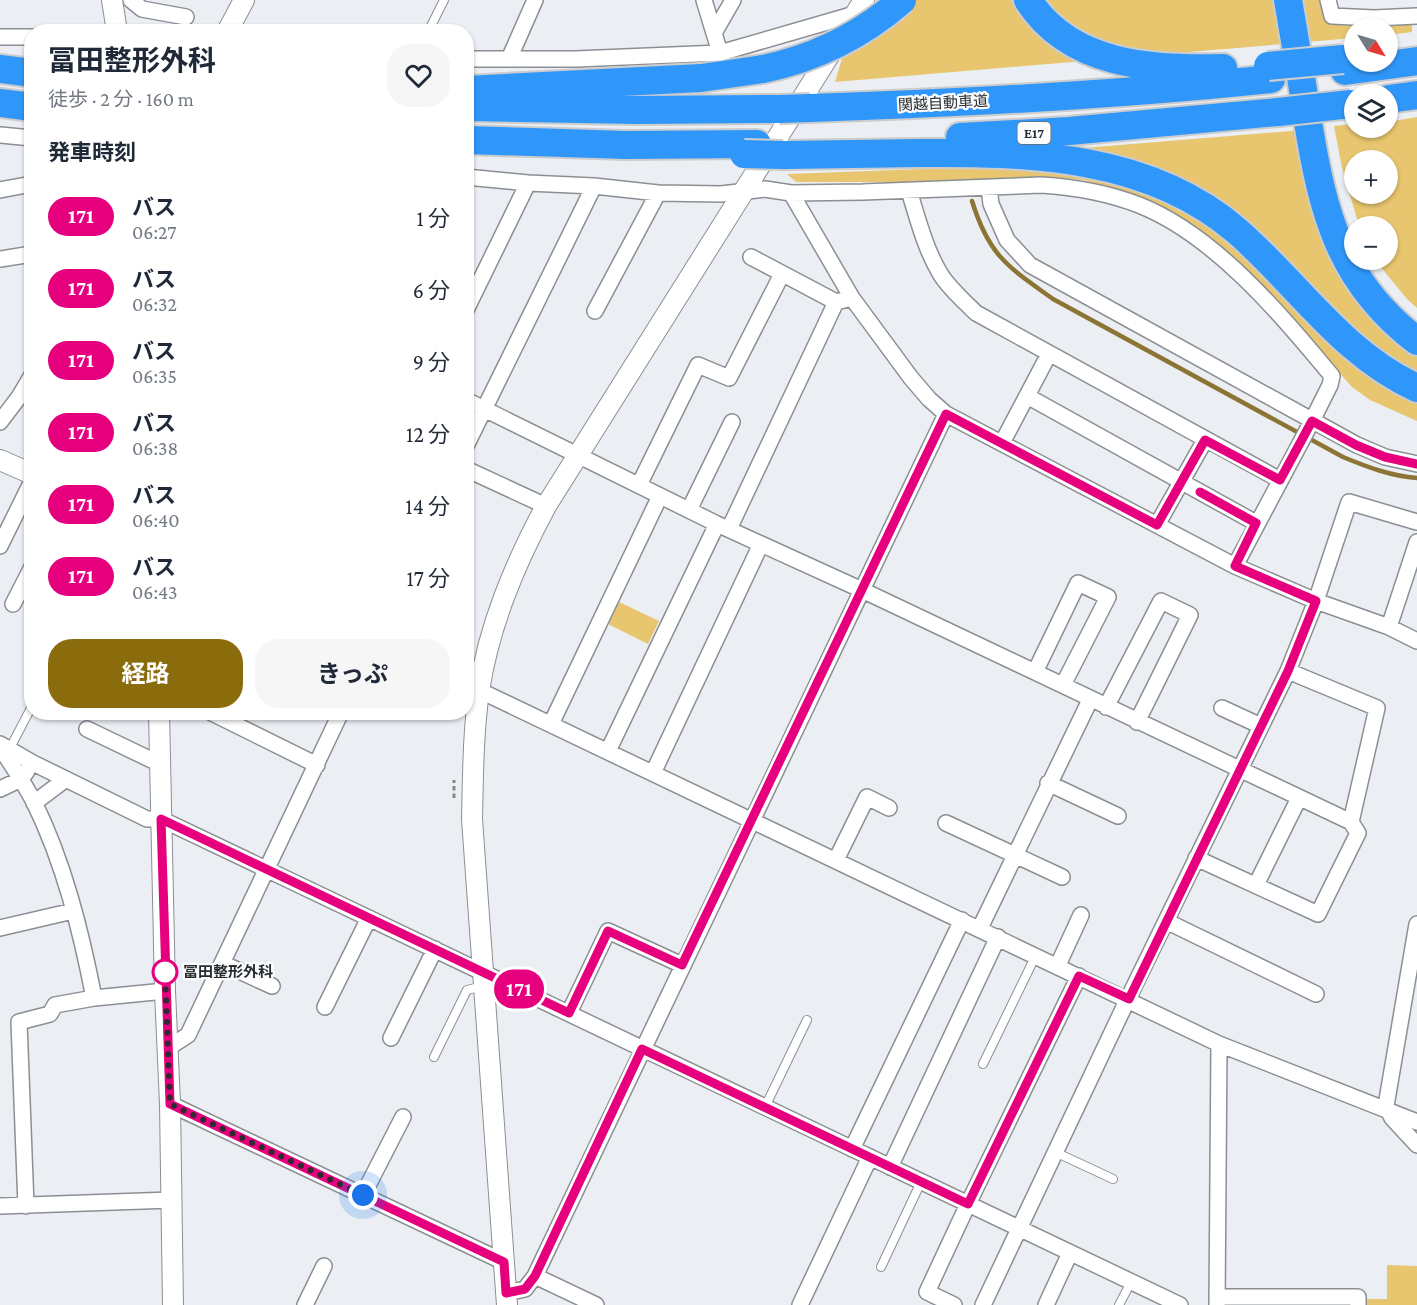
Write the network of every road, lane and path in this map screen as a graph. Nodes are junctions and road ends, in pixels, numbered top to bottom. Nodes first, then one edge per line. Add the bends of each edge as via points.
1 (112, 0) edge
2 (131, 0) edge
3 (244, 0) edge
4 (444, 0) edge
5 (535, 0) edge
6 (704, 0) edge
7 (733, 0) edge
8 (902, 0) edge
9 (1028, 0) edge
10 (1288, 0) edge
11 (1303, 0) edge
12 (1328, 0) edge
13 (860, 7) edge
14 (1417, 15) edge
15 (186, 17) dead end
16 (116, 24) edge
17 (230, 24) edge
18 (432, 24) edge
19 (714, 33) junction
20 (0, 37) edge
21 (24, 37) edge
22 (1417, 49) edge
23 (1398, 52) edge
24 (720, 53) junction
25 (474, 59) edge
26 (509, 59) junction
27 (1398, 61) edge
28 (1417, 61) edge
29 (1344, 63) edge
30 (0, 69) edge
31 (24, 72) edge
32 (1270, 73) junction
33 (474, 90) edge
34 (1417, 95) edge
35 (1398, 98) edge
36 (0, 103) edge
37 (1344, 105) edge
38 (24, 106) edge
39 (474, 106) edge
40 (0, 135) edge
41 (24, 137) edge
42 (474, 140) edge
43 (786, 149) junction
44 (474, 178) edge
45 (528, 183) junction
46 (24, 186) edge
47 (594, 186) junction
48 (988, 188) junction
49 (0, 190) edge
50 (744, 191) junction
51 (909, 191) junction
52 (658, 193) junction
53 (791, 193) junction
54 (1345, 216) edge
55 (24, 255) edge
56 (750, 257) dead end
57 (0, 259) edge
58 (1372, 270) edge
59 (782, 274) junction
60 (474, 294) edge
61 (852, 298) junction
62 (836, 303) junction
63 (595, 311) dead end
64 (1417, 320) edge
65 (1417, 341) edge
66 (1049, 354) junction
67 (1417, 388) edge
68 (24, 389) edge
69 (1027, 396) junction
70 (474, 404) edge
71 (484, 409) junction
72 (946, 414) junction
73 (1312, 421) junction
74 (0, 422) edge
75 (732, 422) dead end
76 (474, 430) edge
77 (1205, 440) junction
78 (1002, 443) junction
79 (577, 456) junction
80 (0, 460) edge
81 (1417, 464) edge
82 (24, 470) edge
83 (474, 472) edge
84 (1280, 480) junction
85 (1181, 481) junction
86 (639, 485) junction
87 (660, 496) junction
88 (24, 497) edge
89 (546, 506) junction
90 (689, 510) junction
91 (1417, 522) edge
92 (1256, 523) junction
93 (1157, 525) junction
94 (723, 527) junction
95 (1417, 542) edge
96 (761, 544) junction
97 (0, 546) edge
98 (1235, 566) junction
99 (24, 583) edge
100 (862, 590) junction
101 (1316, 601) junction
102 (13, 604) dead end
103 (1389, 627) junction
104 (1417, 642) edge
105 (1288, 671) junction
106 (1035, 672) junction
107 (474, 684) edge
108 (1063, 685) junction
109 (474, 687) edge
110 (1090, 699) junction
111 (1106, 707) junction
112 (1222, 708) dead end
113 (24, 717) edge
114 (159, 720) edge
115 (231, 720) edge
116 (337, 720) edge
117 (473, 720) edge
118 (1137, 722) junction
119 (551, 724) junction
120 (1261, 726) junction
121 (87, 729) dead end
122 (3, 747) edge
123 (608, 751) junction
124 (33, 763) junction
125 (160, 764) junction
126 (317, 765) junction
127 (1239, 770) junction
128 (653, 772) junction
129 (21, 779) junction
130 (66, 779) junction
131 (1048, 783) junction
132 (0, 789) edge
133 (1299, 798) junction
134 (34, 803) junction
135 (889, 808) dead end
136 (1118, 816) dead end
137 (161, 819) junction
138 (752, 820) junction
139 (1351, 822) junction
140 (946, 824) dead end
141 (1014, 855) junction
142 (1196, 858) junction
143 (836, 860) junction
144 (266, 869) junction
145 (1062, 877) dead end
146 (1256, 885) junction
147 (73, 911) junction
148 (1082, 915) dead end
149 (369, 918) junction
150 (962, 920) junction
151 (1166, 921) junction
152 (1417, 924) edge
153 (0, 928) edge
154 (980, 928) junction
155 (998, 937) junction
156 (435, 949) junction
157 (1036, 955) junction
158 (222, 963) junction
159 (682, 965) junction
160 (1058, 966) junction
161 (1079, 976) junction
162 (482, 979) junction
163 (272, 986) dead end
164 (165, 991) junction
165 (1316, 994) dead end
166 (94, 998) junction
167 (1129, 999) junction
168 (325, 1008) dead end
169 (569, 1013) junction
170 (807, 1020) dead end
171 (391, 1038) dead end
172 (1220, 1044) junction
173 (168, 1048) junction
174 (642, 1049) junction
175 (434, 1057) dead end
176 (983, 1064) dead end
177 (170, 1104) junction
178 (765, 1107) junction
179 (1390, 1113) junction
180 (403, 1117) dead end
181 (1417, 1122) edge
182 (1417, 1145) edge
183 (852, 1149) junction
184 (1055, 1152) junction
185 (870, 1157) junction
186 (890, 1167) junction
187 (1113, 1179) dead end
188 (921, 1182) junction
189 (363, 1195) junction
190 (171, 1200) junction
191 (968, 1204) junction
192 (0, 1206) edge
193 (26, 1206) junction
194 (1019, 1228) junction
195 (1070, 1253) junction
196 (504, 1262) junction
197 (324, 1266) dead end
198 (880, 1267) dead end
199 (535, 1276) junction
200 (1131, 1281) junction
201 (507, 1299) edge
202 (1217, 1301) edge
203 (173, 1305) edge
204 (305, 1305) edge
205 (596, 1305) edge
206 (800, 1305) edge
207 (954, 1305) edge
208 (983, 1305) edge
209 (1046, 1305) edge
210 (1119, 1305) edge
211 (1180, 1305) edge
212 (1358, 1305) edge

1 - 16 street
2 - 15 street via 142,9
3 - 17 street
4 - 18 lane
5 - 26 street
6 - 19 street
7 - 19 street
8 - 33 highway, bridge via 869,26 830,48 763,69 701,78
9 - 32 highway via 1059,34 1106,57 1148,66
10 - 65 highway via 1317,173 1332,227 1363,288
11 - 54 highway via 1332,169
12 - 14 street via 1332,16
13 - 24 street
13 - 50 street
19 - 24 street
20 - 21 street
22 - 23 highway
24 - 26 street
25 - 26 street
27 - 28 highway, 関越自動車道
29 - 32 highway, 関越自動車道
30 - 31 highway
32 - 39 highway, 関越自動車道, bridge via 1183,88 1026,99 779,109
34 - 35 highway
36 - 38 highway
37 - 43 highway, E17, bridge via 1069,131
40 - 41 street
42 - 43 highway, E17
43 - 67 highway via 1055,158 1143,178 1193,201 1235,230 1359,352
44 - 45 street
45 - 47 street
45 - 60 street
46 - 49 street
47 - 52 street
47 - 71 street
48 - 51 street
48 - 73 street via 1006,240 1030,265
48 - 73 street via 1070,187 1140,205 1189,233 1257,290 1332,376
50 - 52 street
50 - 53 street
50 - 79 street
51 - 53 street
51 - 66 street via 928,250 959,297 976,313
52 - 63 street
53 - 61 street
55 - 57 street
56 - 59 street
58 - 64 highway via 1392,297
59 - 62 street
59 - 86 street via 729,378 698,365
61 - 62 street
61 - 72 street via 911,378
62 - 94 street
66 - 69 street
66 - 77 street
68 - 74 street
69 - 78 street
69 - 85 street
70 - 71 street
71 - 76 street
71 - 79 street
72 - 78 street
72 - 100 street
73 - 81 street via 1385,457
73 - 84 street
75 - 90 street
77 - 84 street
77 - 85 street
78 - 93 street
79 - 86 street
79 - 89 street
80 - 82 street
83 - 89 street
84 - 92 street
85 - 92 street
85 - 93 street
86 - 87 street
87 - 90 street
87 - 119 street
88 - 97 street
89 - 107 street via 514,571
90 - 94 street
91 - 101 street via 1349,502
92 - 98 street
93 - 98 street
94 - 96 street
94 - 123 street
95 - 103 street
96 - 100 street
96 - 128 street
98 - 101 street
99 - 102 street
100 - 106 street
100 - 138 street
101 - 103 street
101 - 105 street
103 - 104 street
105 - 120 street
105 - 139 street via 1377,708
106 - 108 street
106 - 108 street via 1078,584 1107,597
108 - 110 street
109 - 119 street
110 - 111 street
110 - 131 street
111 - 118 street
111 - 118 street via 1161,601 1190,615
112 - 120 street
113 - 122 lane
114 - 125 street
115 - 126 street
116 - 126 street
117 - 162 street via 472,819
118 - 127 street
119 - 123 street
120 - 127 street
121 - 125 street
122 - 124 street
122 - 129 street
123 - 128 street
124 - 129 street
124 - 130 street
125 - 137 street
126 - 144 street
127 - 133 street
127 - 142 street
128 - 138 street
129 - 132 street
129 - 134 street
130 - 134 street
130 - 137 street via 147,819
131 - 136 street
131 - 141 street
133 - 139 street
133 - 146 street
134 - 147 street
135 - 143 street via 867,797
137 - 144 street
137 - 164 street
138 - 143 street
138 - 159 street
139 - 146 street via 1358,833 1318,914
140 - 141 street
141 - 145 street
141 - 154 street
142 - 146 street
142 - 151 street
143 - 150 street
144 - 149 street
144 - 158 street
147 - 153 street
147 - 166 street
148 - 160 street
149 - 156 street
149 - 168 street
150 - 154 street
150 - 183 street
151 - 165 street
151 - 167 street
152 - 179 street via 1386,1106
154 - 155 street
155 - 157 street
155 - 186 street
156 - 162 street
156 - 171 street
157 - 160 street
157 - 176 lane
158 - 163 street
158 - 173 street via 188,1035
159 - 169 street via 608,931
159 - 174 street
160 - 161 street
161 - 167 street
161 - 191 street
162 - 169 street
162 - 175 lane via 467,990
162 - 196 street
164 - 166 street
164 - 173 street
166 - 193 street via 55,1005 50,1014 19,1022
167 - 172 street
167 - 184 street
169 - 174 street
170 - 178 lane
172 - 179 street
172 - 202 street
173 - 177 street
174 - 178 street
174 - 199 street
177 - 189 street
177 - 190 street
178 - 183 street
179 - 181 street
179 - 182 street
180 - 189 street
183 - 185 street
184 - 187 lane
184 - 194 street
185 - 186 street
185 - 206 street
186 - 188 street
188 - 191 street
188 - 198 lane
189 - 196 street
190 - 193 street
190 - 203 street
191 - 194 street
191 - 207 street via 927,1292
192 - 193 street
194 - 195 street
194 - 208 street
195 - 200 street
195 - 209 street
196 - 201 street
197 - 204 street
199 - 201 street via 525,1289
199 - 205 street
200 - 210 lane
200 - 211 street
202 - 212 street via 1358,1297

